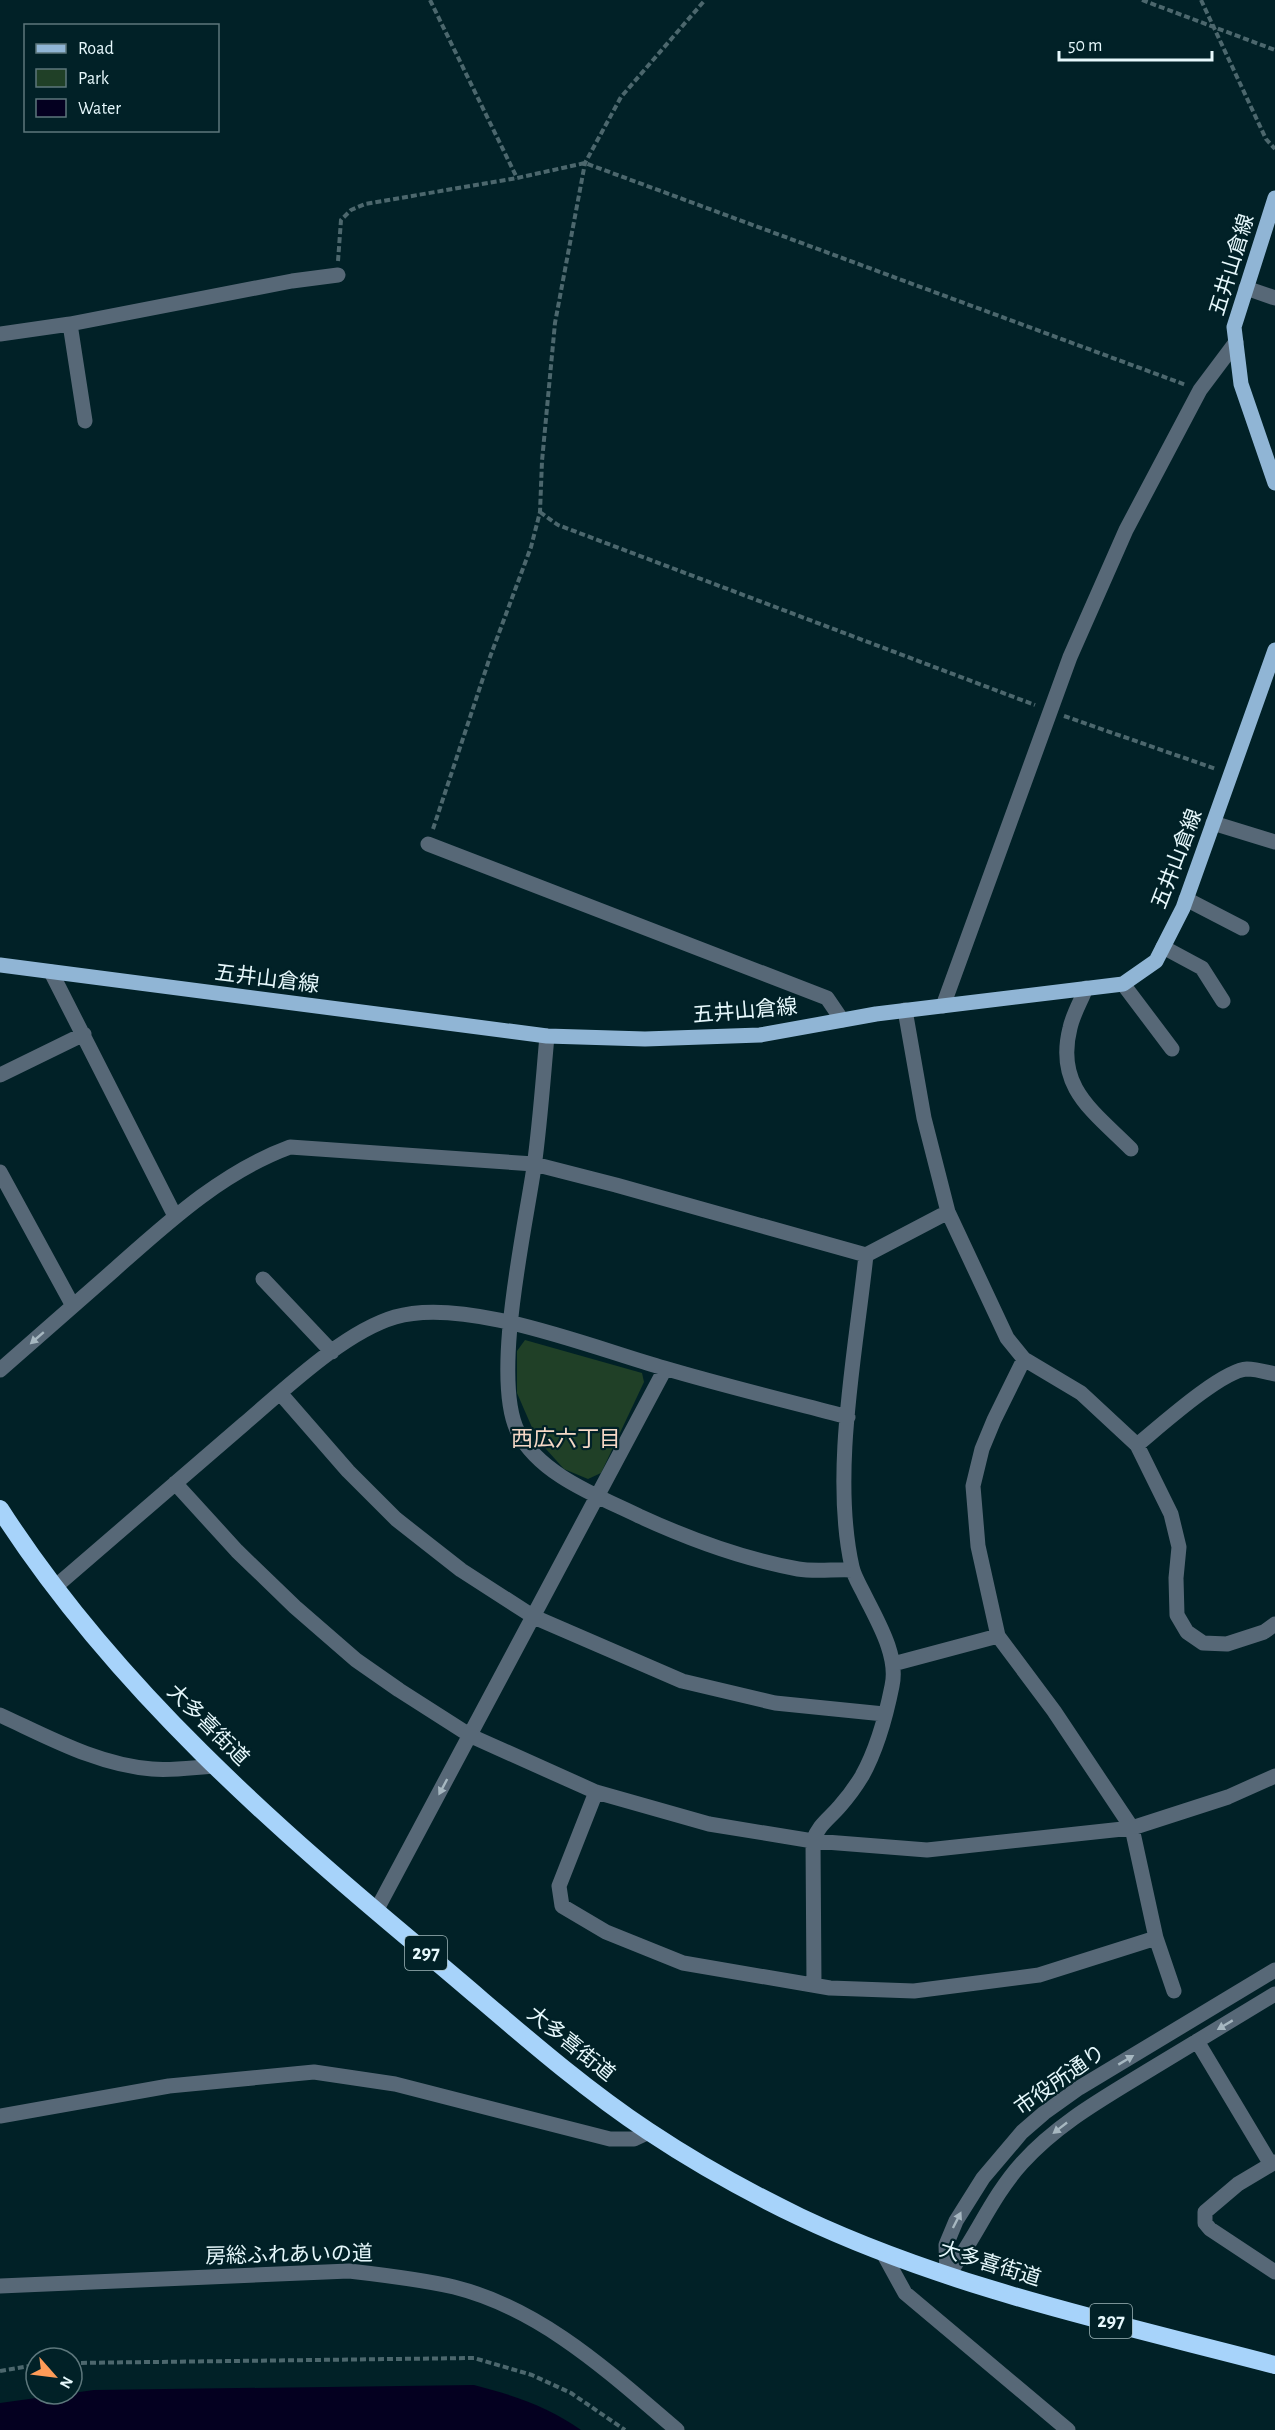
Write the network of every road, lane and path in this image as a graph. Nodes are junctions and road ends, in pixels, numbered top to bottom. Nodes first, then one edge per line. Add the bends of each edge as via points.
1 (430, 0) edge
2 (705, 0) edge
3 (1142, 0) edge
4 (1201, 0) edge
5 (1213, 26) junction
6 (1275, 50) edge
7 (1275, 149) edge
8 (585, 163) junction
9 (517, 178) junction
10 (1275, 198) edge
11 (338, 274) joint
12 (1246, 288) junction
13 (1275, 298) edge
14 (70, 324) junction
15 (0, 334) edge
16 (1236, 342) junction
17 (1200, 390) junction
18 (85, 421) dead end
19 (1275, 483) edge
20 (540, 512) junction
21 (1275, 650) edge
22 (1050, 711) junction
23 (1230, 775) junction
24 (1213, 823) junction
25 (1275, 842) edge
26 (428, 844) joint
27 (1186, 899) junction
28 (1242, 928) dead end
29 (1163, 947) junction
30 (0, 965) edge
31 (51, 972) junction
32 (1123, 984) junction
33 (1086, 988) junction
34 (1222, 1001) dead end
35 (943, 1006) junction
36 (905, 1010) junction
37 (842, 1020) junction
38 (84, 1034) junction
39 (547, 1036) junction
40 (1172, 1049) dead end
41 (0, 1075) edge
42 (1131, 1149) dead end
43 (534, 1164) junction
44 (0, 1172) edge
45 (948, 1212) junction
46 (175, 1216) junction
47 (866, 1255) junction
48 (263, 1279) dead end
49 (73, 1306) junction
50 (511, 1323) junction
51 (332, 1352) junction
52 (1024, 1359) junction
53 (665, 1369) junction
54 (0, 1370) edge
55 (1275, 1374) edge
56 (280, 1393) junction
57 (848, 1417) junction
58 (1137, 1444) junction
59 (175, 1483) junction
60 (598, 1496) junction
61 (0, 1509) edge
62 (852, 1570) junction
63 (55, 1587) junction
64 (534, 1617) junction
65 (1275, 1624) edge
66 (998, 1636) junction
67 (893, 1664) junction
68 (884, 1714) junction
69 (0, 1715) edge
70 (471, 1736) junction
71 (217, 1766) junction
72 (1275, 1776) edge
73 (596, 1792) junction
74 (1132, 1828) junction
75 (813, 1841) junction
76 (376, 1911) junction
77 (1156, 1938) junction
78 (1275, 1970) edge
79 (814, 1985) junction
80 (1174, 1991) dead end
81 (1275, 1994) edge
82 (1197, 2041) junction
83 (0, 2116) edge
84 (649, 2132) junction
85 (1273, 2163) edge
86 (883, 2253) junction
87 (1275, 2272) edge
88 (947, 2276) junction
89 (0, 2286) edge
90 (84, 2363) edge
91 (1275, 2365) edge
92 (24, 2367) edge
93 (0, 2370) edge
94 (625, 2430) edge
95 (677, 2430) edge
96 (1068, 2430) edge

1 - 9 path
2 - 8 path via 621,98
3 - 5 path
4 - 5 path
5 - 6 path
5 - 7 path via 1266,139
8 - 9 path
8 - 17 path
8 - 20 path via 555,324
9 - 11 path via 365,204 351,210 340,220
10 - 12 main road, 五井山倉線
11 - 14 street
12 - 13 street
12 - 16 main road, 五井山倉線 via 1234,327
14 - 15 street
14 - 18 street
16 - 17 street
16 - 19 main road, 五井山倉線 via 1241,384
17 - 22 street via 1126,530
20 - 22 path via 558,525
20 - 26 path
21 - 23 main road, 五井山倉線
22 - 23 path
22 - 35 street
23 - 24 main road, 五井山倉線
24 - 25 street
24 - 27 main road, 五井山倉線
26 - 37 street via 827,998
27 - 28 street
27 - 29 main road, 五井山倉線
29 - 32 main road, 五井山倉線 via 1156,961
29 - 34 street via 1202,968
30 - 31 main road, 五井山倉線
31 - 38 street
31 - 39 main road, 五井山倉線
32 - 33 main road, 五井山倉線
32 - 40 street
33 - 35 main road, 五井山倉線
33 - 42 street via 1070,1026 1065,1058 1074,1089
35 - 36 main road, 五井山倉線
36 - 37 main road, 五井山倉線
36 - 45 street via 924,1118
37 - 39 main road, 五井山倉線 via 760,1035 645,1039
38 - 41 street
38 - 46 street
39 - 43 street
43 - 46 street via 290,1147 260,1158
43 - 47 street
43 - 50 street
44 - 49 street
45 - 47 street
45 - 52 street via 1006,1338
46 - 49 street
47 - 57 street
48 - 51 street
49 -> 54 street
50 - 51 street via 453,1312 422,1312 395,1317 358,1332
50 - 53 street
50 - 60 street via 507,1388 518,1432 554,1471
51 - 56 street
52 - 58 street via 1081,1393
52 - 66 street via 982,1449 973,1486 978,1546
53 - 57 street
53 - 60 street
55 - 58 street via 1246,1369 1224,1378
56 - 59 street
56 - 64 street via 396,1519 460,1570
57 - 62 street via 844,1477
58 - 65 street via 1171,1514 1179,1547 1177,1615 1187,1632 1203,1643 1227,1644 1264,1632
59 - 63 street
59 - 70 street via 237,1551 339,1645
60 - 62 street via 727,1551 800,1569
60 - 64 street
61 - 63 highway, 大多喜街道 / 297
62 - 67 street via 881,1628
63 - 71 highway, 大多喜街道 / 297 via 128,1676
64 - 68 street via 682,1681 775,1703
64 - 70 street
66 - 67 street
66 - 74 street
67 - 68 street via 893,1684
68 - 75 street via 861,1777 816,1830
69 - 71 street via 106,1761 152,1769
70 - 73 street
70 -> 76 street
71 - 76 highway, 大多喜街道 / 297 via 321,1865
72 - 74 street via 1228,1797
73 - 75 street via 709,1824
73 - 79 street via 559,1886 562,1906 606,1932 683,1963
74 - 75 street via 927,1850
74 - 77 street
75 - 79 street
76 - 84 highway, 大多喜街道 / 297 via 572,2075
77 - 79 street via 1039,1975 914,1991
77 - 80 street
88 -> 78 street, 市役所通り via 946,2245 956,2221 983,2178 1022,2132 1079,2088
81 -> 82 street, 市役所通り
82 - 85 street
82 -> 88 street, 市役所通り via 1081,2111 1035,2149 1010,2177 966,2252
83 - 84 street via 169,2086 314,2072 395,2084 610,2139 634,2139
84 - 86 highway, 大多喜街道 / 297 via 799,2217
85 - 87 street via 1238,2184 1205,2212 1205,2223
86 - 88 highway, 大多喜街道 / 297
86 - 96 street via 905,2293
88 - 91 highway, 大多喜街道 / 297
89 - 95 street, 房総ふれあいの道 via 349,2271 406,2277 456,2288 503,2305 548,2328 586,2353
90 - 94 path via 474,2358 532,2375 571,2393
92 - 93 path

